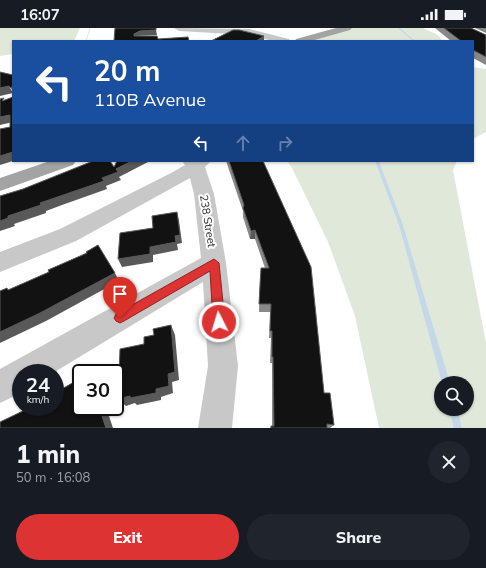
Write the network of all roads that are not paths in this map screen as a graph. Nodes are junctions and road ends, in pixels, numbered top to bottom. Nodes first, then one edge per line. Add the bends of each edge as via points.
1 (347, 28) edge
2 (232, 31) junction
3 (179, 33) edge
4 (216, 40) edge
5 (281, 40) edge
6 (304, 40) edge
7 (64, 162) edge
8 (196, 163) edge
9 (0, 185) edge
10 (0, 262) edge
11 (214, 263) junction
12 (40, 364) edge
13 (12, 380) edge
14 (0, 387) edge
15 (215, 428) edge

1 - 6 main road
2 - 3 street
2 - 4 street
2 - 5 street
3 - 4 street
7 - 9 main road
8 - 10 street via 180,176 68,235
8 - 11 street, 238 Street via 204,194
11 - 12 street
11 - 15 street, 238 Street via 223,366
13 - 14 street

